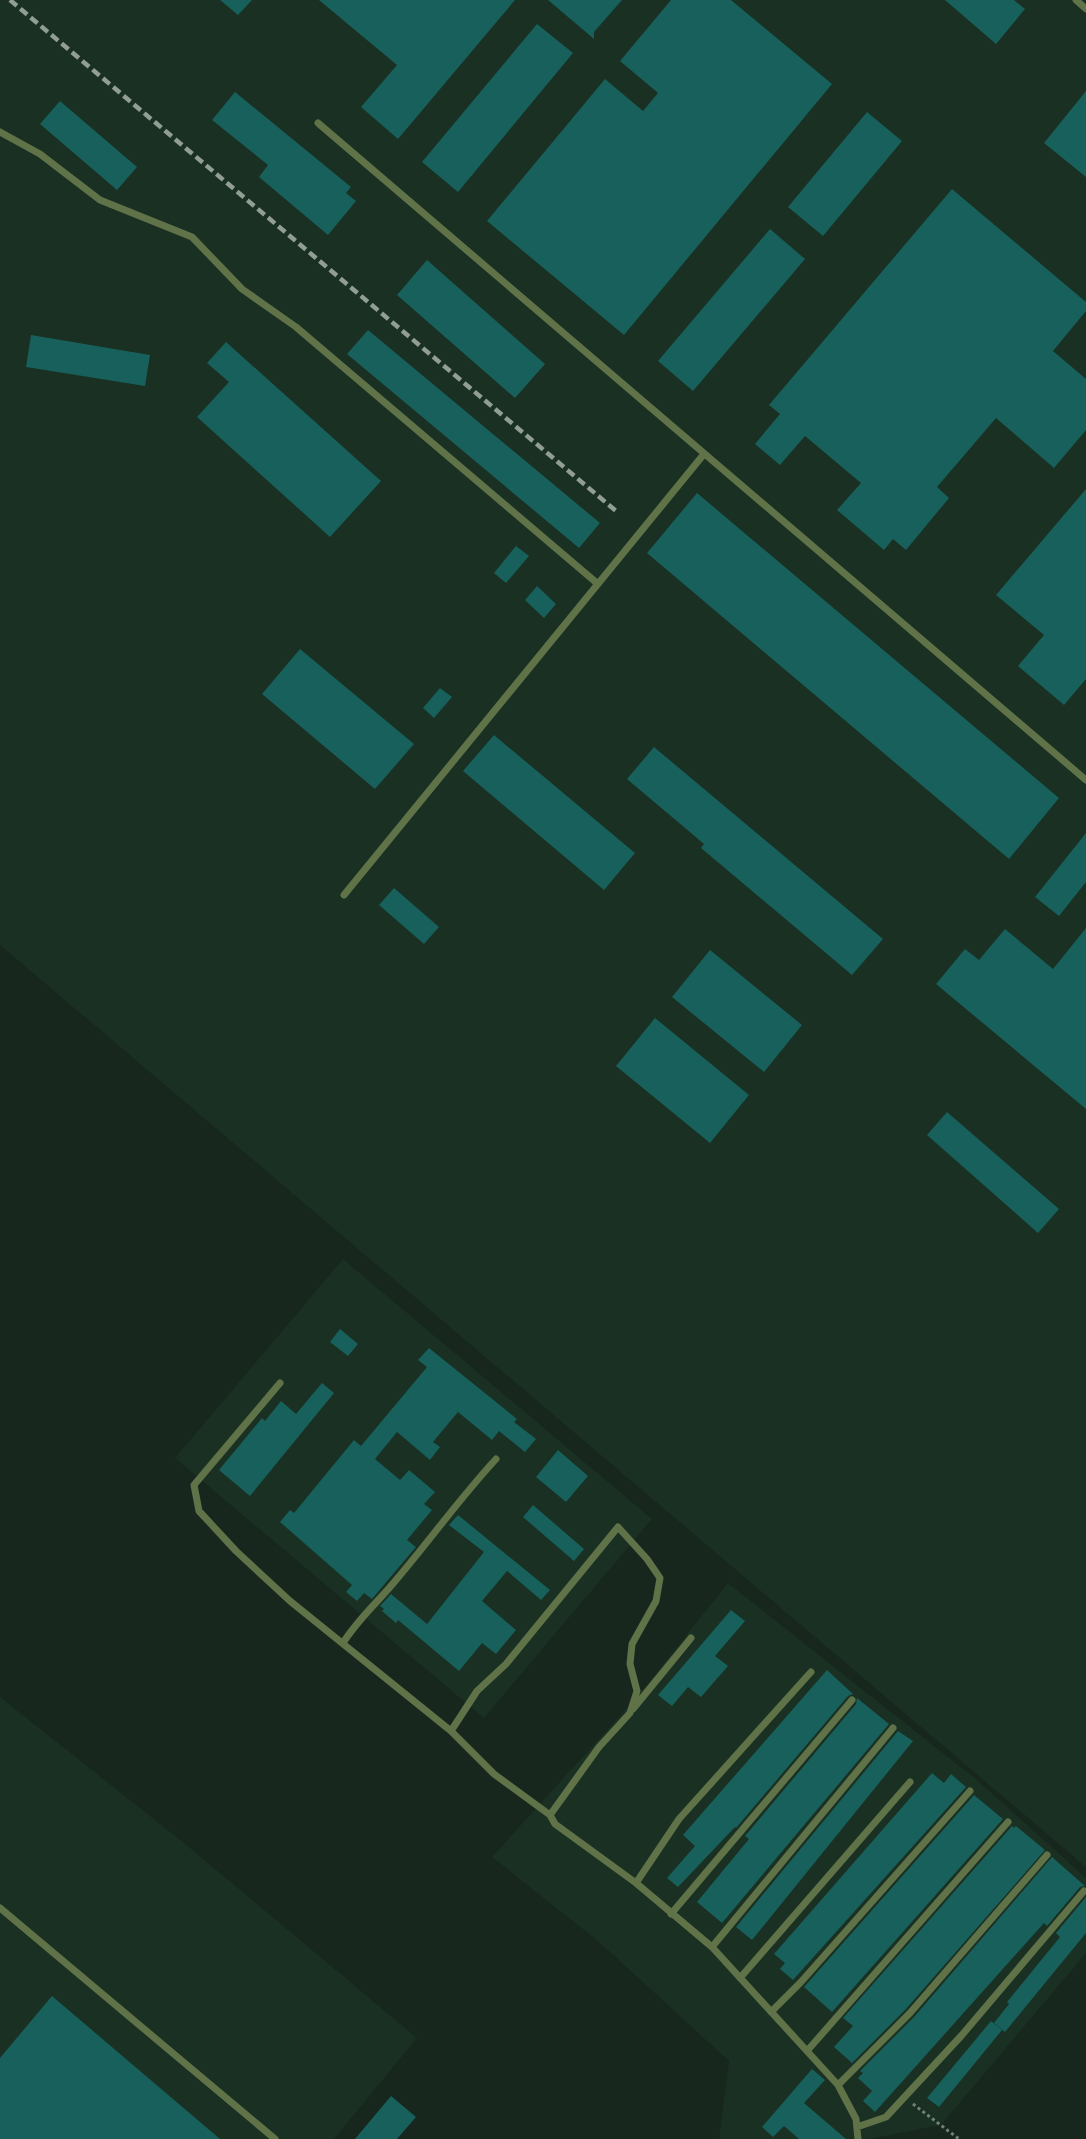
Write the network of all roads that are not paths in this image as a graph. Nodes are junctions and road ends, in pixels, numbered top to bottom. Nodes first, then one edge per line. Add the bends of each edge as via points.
1 (1076, 0) edge
2 (1086, 9) edge
3 (318, 123) dead end
4 (0, 132) edge
5 (704, 454) junction
6 (598, 584) junction
7 (1086, 780) edge
8 (344, 895) dead end
9 (280, 1383) dead end
10 (496, 1459) dead end
11 (691, 1638) dead end
12 (343, 1643) junction
13 (811, 1672) dead end
14 (852, 1700) dead end
15 (630, 1713) junction
16 (893, 1728) dead end
17 (451, 1731) junction
18 (910, 1782) dead end
19 (970, 1791) dead end
20 (550, 1815) junction
21 (1008, 1822) dead end
22 (1047, 1856) dead end
23 (636, 1883) junction
24 (1084, 1891) dead end
25 (0, 1908) edge
26 (671, 1914) junction
27 (712, 1947) junction
28 (740, 1978) junction
29 (771, 2012) junction
30 (807, 2051) junction
31 (838, 2085) junction
32 (857, 2127) junction
33 (275, 2139) edge
34 (858, 2139) edge

1 - 2 lane
3 - 5 lane
4 - 6 lane via 40,154 100,200 192,237 242,289 296,327
5 - 6 lane
5 - 7 lane
6 - 8 lane
9 - 12 lane via 194,1485 198,1511 290,1601
10 - 12 lane via 457,1501 396,1581 356,1622
11 - 15 lane
12 - 17 lane
13 - 23 lane via 679,1819
14 - 26 lane
15 - 17 lane via 637,1691 630,1664 632,1644 656,1600 660,1578 618,1527 506,1664 477,1692
15 - 20 lane via 599,1747
16 - 27 lane
17 - 20 lane via 494,1774
18 - 28 lane
19 - 29 lane
20 - 23 lane via 555,1824
21 - 30 lane
22 - 31 lane via 910,2013
23 - 26 lane
24 - 32 lane via 886,2117
25 - 33 lane
26 - 27 lane
27 - 28 lane
28 - 29 lane
29 - 30 lane
30 - 31 lane
31 - 32 lane
32 - 34 lane

